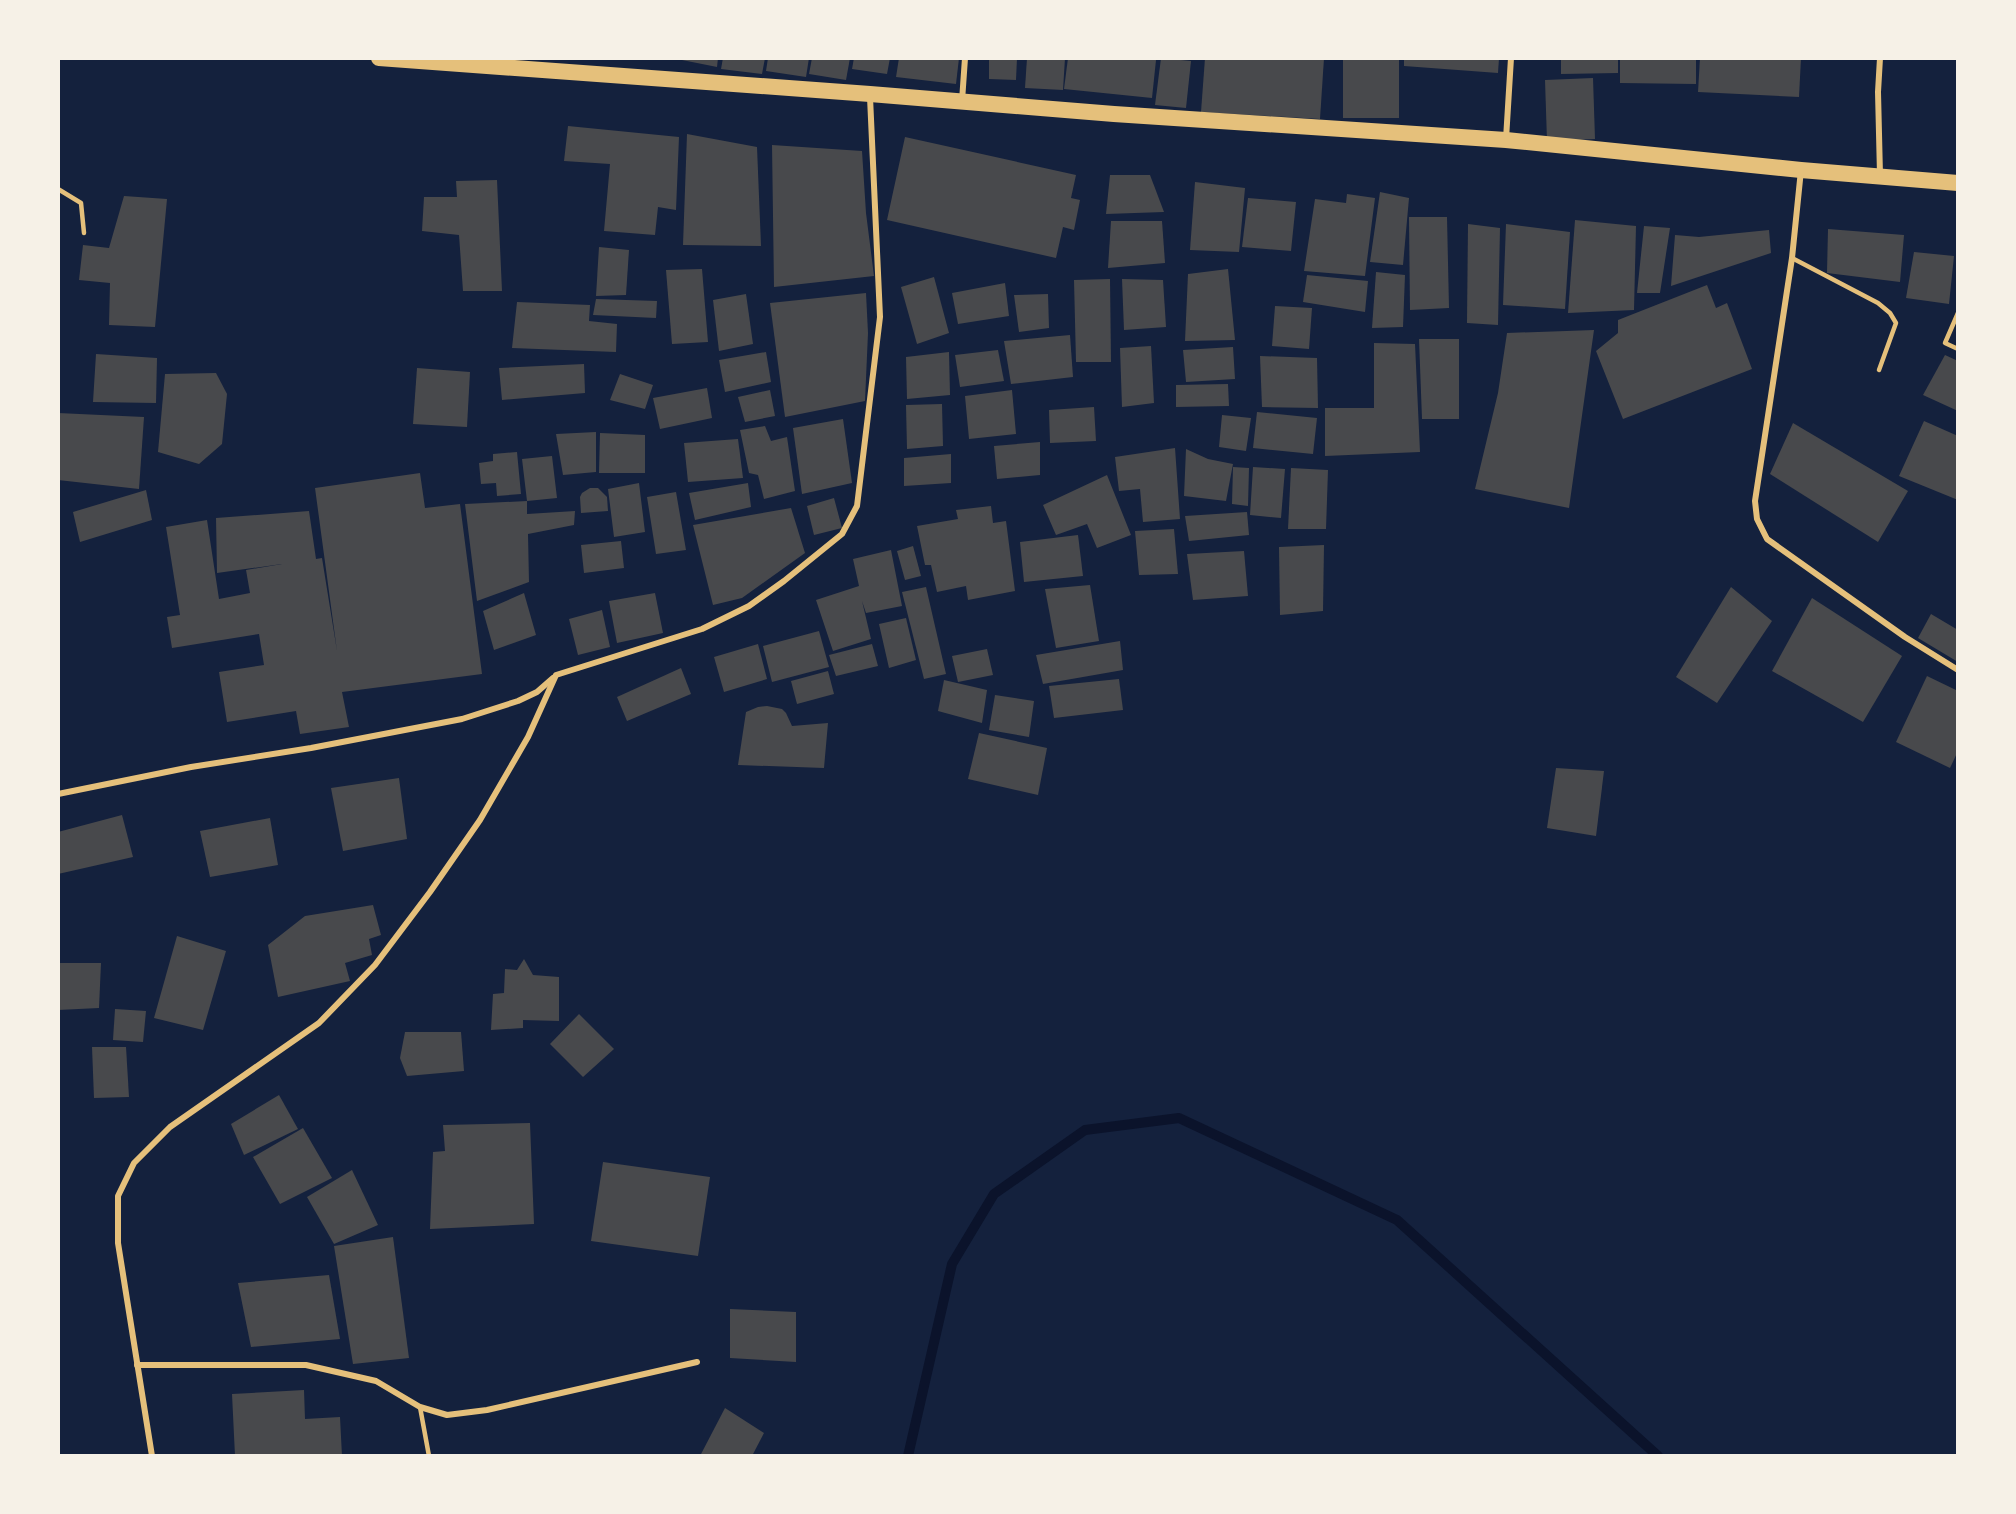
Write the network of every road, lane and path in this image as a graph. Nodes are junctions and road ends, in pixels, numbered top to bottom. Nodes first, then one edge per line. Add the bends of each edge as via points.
1 (379, 58) edge
2 (965, 58) edge
3 (1511, 58) edge
4 (1880, 58) edge
5 (870, 94) junction
6 (962, 101) junction
7 (1506, 140) junction
8 (1801, 170) junction
9 (1880, 175) junction
10 (1958, 183) edge
11 (58, 189) edge
12 (84, 233) dead end
13 (1792, 258) junction
14 (1958, 313) edge
15 (1958, 349) edge
16 (1879, 370) dead end
17 (1958, 670) edge
18 (556, 675) junction
19 (58, 794) edge
20 (697, 1362) dead end
21 (137, 1365) junction
22 (420, 1407) junction
23 (152, 1455) edge
24 (429, 1455) edge

1 - 5 highway
2 - 6 street
3 - 7 street
4 - 9 street
5 - 6 highway
5 - 18 street via 880,317 857,506 842,534 784,581 728,618
6 - 7 highway
7 - 8 highway
8 - 9 highway
8 - 13 street
9 - 10 highway
11 - 12 lane via 81,203
13 - 16 lane via 1890,313 1896,323
13 - 17 street via 1755,501 1758,519 1767,539
14 - 15 lane via 1945,343
18 - 19 street via 537,692 462,719
18 - 21 street via 528,737 480,820 375,964 320,1023 170,1127 134,1163 118,1196 118,1242
20 - 22 street via 487,1410 447,1415
21 - 22 street via 306,1365 375,1382
21 - 23 street
22 - 24 lane

